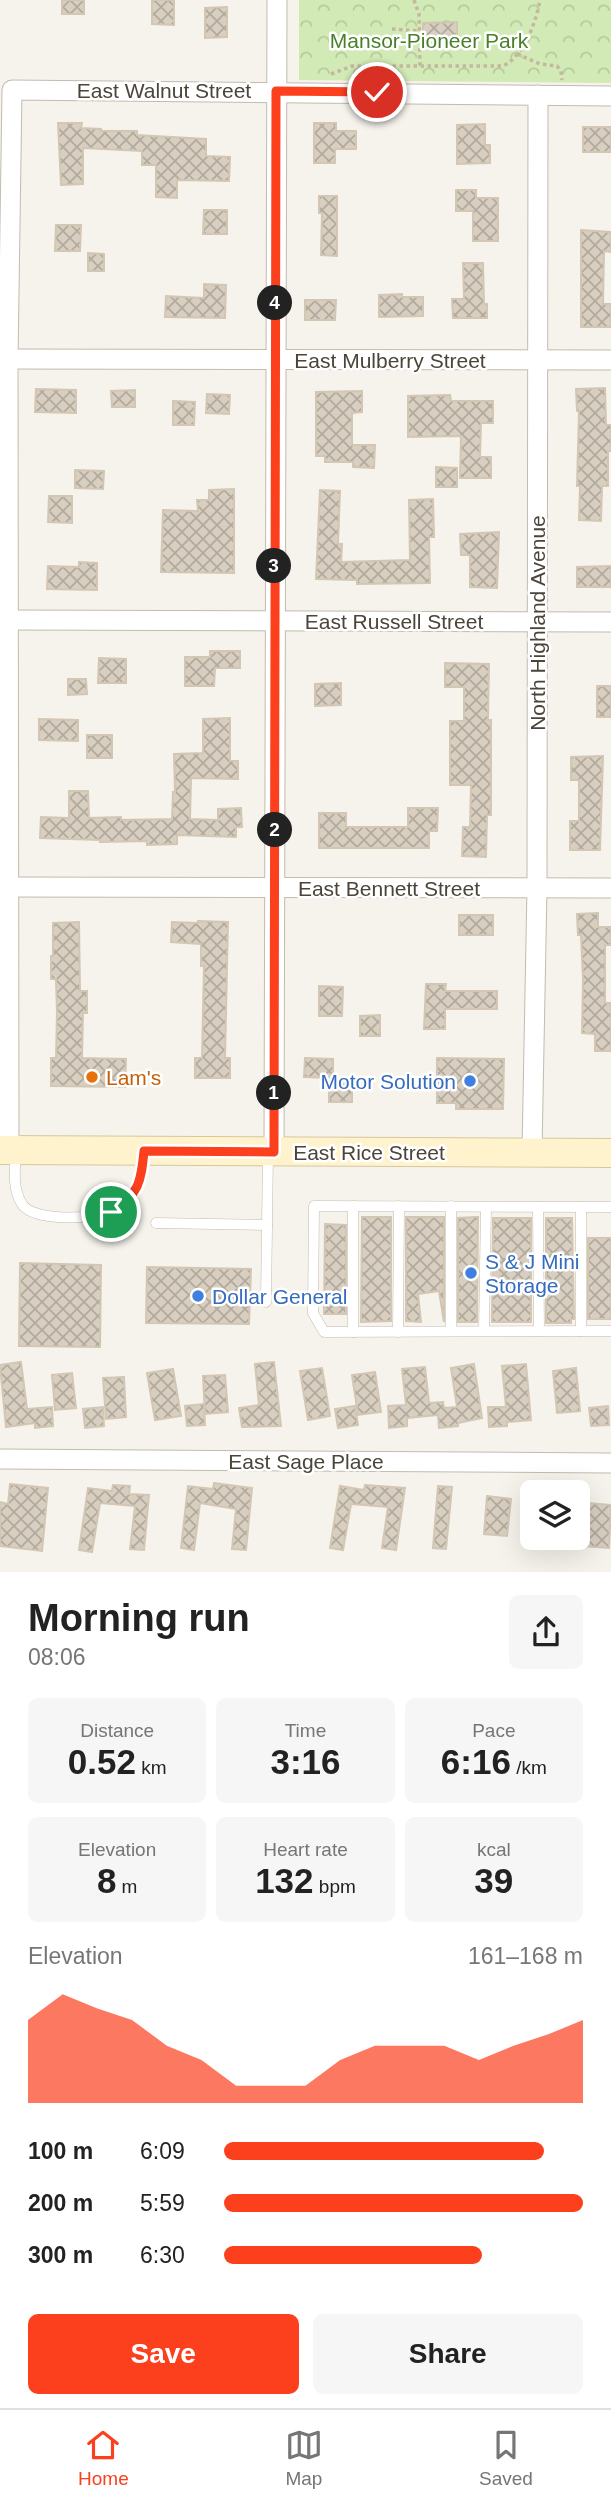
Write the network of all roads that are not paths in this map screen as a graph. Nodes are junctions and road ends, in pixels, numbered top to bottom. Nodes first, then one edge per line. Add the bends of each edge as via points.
1 (276, 0) edge
2 (276, 91) junction
3 (538, 95) junction
4 (611, 96) edge
5 (4, 359) edge
6 (275, 360) junction
7 (539, 360) junction
8 (611, 360) edge
9 (8, 620) junction
10 (274, 621) junction
11 (537, 621) junction
12 (611, 622) edge
13 (4, 887) edge
14 (276, 887) junction
15 (537, 888) junction
16 (611, 888) edge
17 (4, 1053) edge
18 (8, 1150) edge
19 (144, 1151) junction
20 (271, 1152) junction
21 (532, 1152) junction
22 (611, 1153) edge
23 (353, 1206) junction
24 (399, 1206) junction
25 (451, 1206) junction
26 (486, 1207) junction
27 (538, 1207) junction
28 (581, 1207) junction
29 (611, 1207) edge
30 (156, 1223) dead end
31 (267, 1225) junction
32 (266, 1302) dead end
33 (451, 1331) junction
34 (485, 1331) junction
35 (538, 1331) junction
36 (581, 1331) junction
37 (611, 1331) edge
38 (354, 1332) junction
39 (398, 1332) junction
40 (0, 1459) edge
41 (611, 1463) edge

1 - 2 street
2 - 3 street, East Walnut Street
2 - 5 street, East Walnut Street via 12,90
2 - 6 street
3 - 4 street, East Walnut Street
3 - 7 street, North Highland Avenue
5 - 6 street, East Mulberry Street
5 - 9 street
6 - 7 street, East Mulberry Street
6 - 10 street
7 - 8 street, East Mulberry Street
7 - 11 street, North Highland Avenue
9 - 10 street, East Russell Street
9 - 13 street
10 - 11 street, East Russell Street
10 - 14 street
11 - 12 street, East Russell Street
11 - 15 street, North Highland Avenue
13 - 14 street, East Bennett Street
13 - 17 street
14 - 15 street, East Bennett Street
14 - 20 street
15 - 16 street, East Bennett Street
15 - 21 street, North Highland Avenue
17 - 18 street
18 - 19 main road, East Rice Street
18 - 19 lane via 17,1195 30,1213 43,1216 94,1216 122,1205 141,1179
19 - 20 main road, East Rice Street
20 - 21 main road, East Rice Street
20 - 31 lane
21 - 22 main road, East Rice Street
23 - 24 lane
23 - 38 lane
23 - 38 lane via 314,1206 313,1313 324,1332
24 - 25 lane
24 - 39 lane
25 - 26 lane
25 - 33 lane
26 - 27 lane
26 - 34 lane
27 - 28 lane
27 - 35 lane
28 - 29 lane
28 - 36 lane
30 - 31 lane
31 - 32 lane
33 - 34 lane
33 - 39 lane
34 - 35 lane
35 - 36 lane
36 - 37 lane
38 - 39 lane
40 - 41 street, East Sage Place

